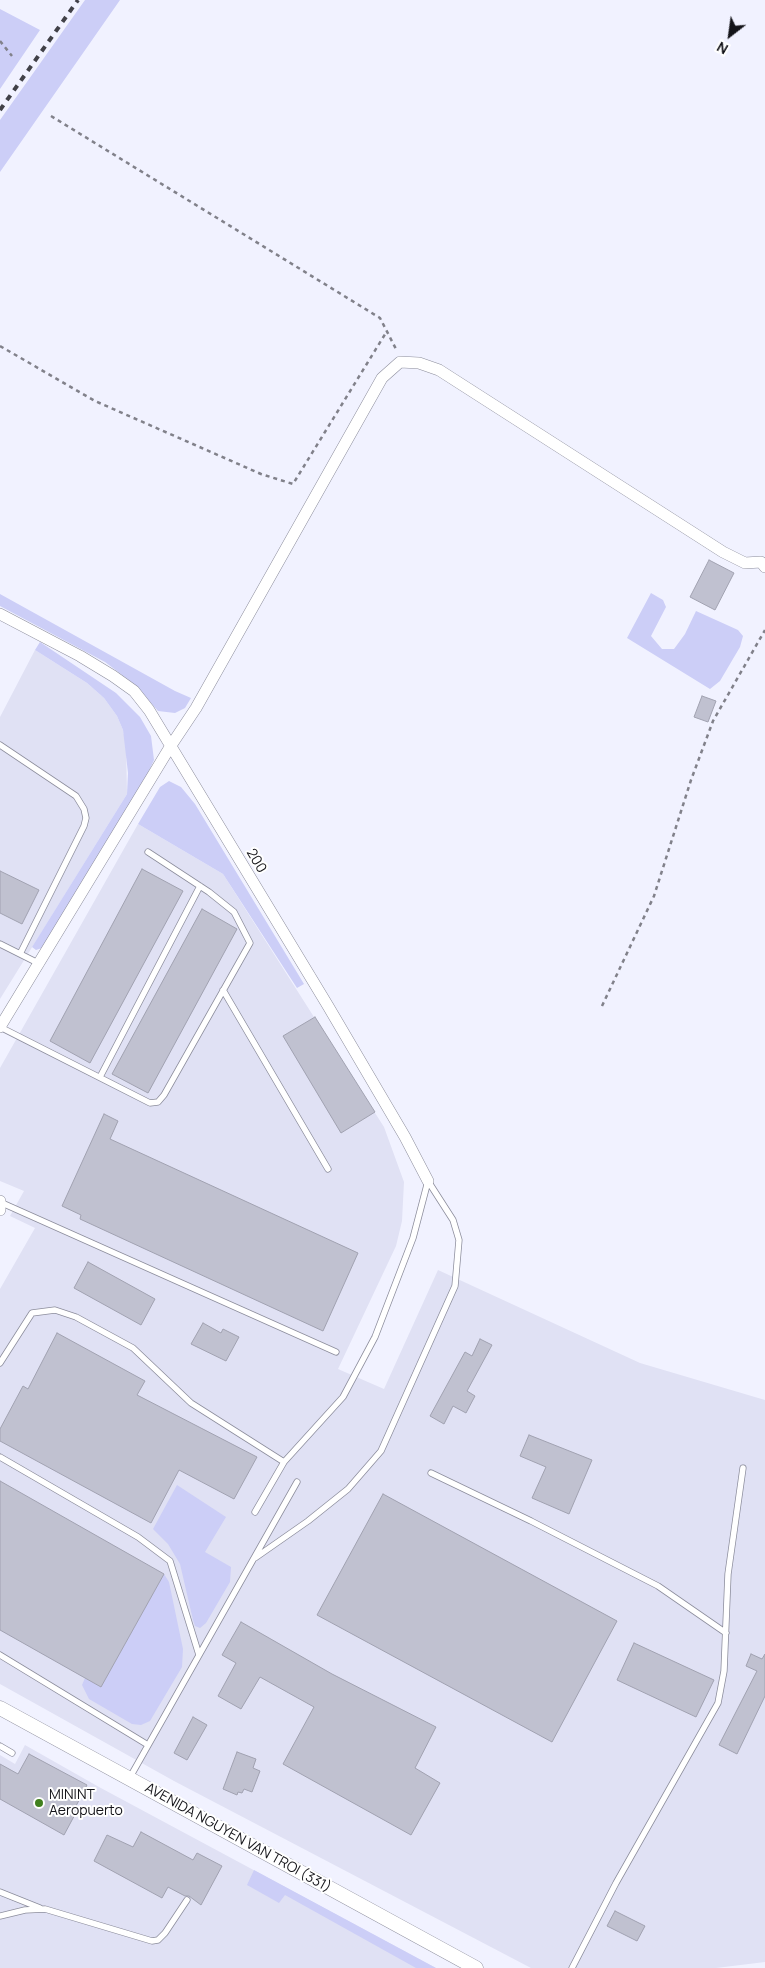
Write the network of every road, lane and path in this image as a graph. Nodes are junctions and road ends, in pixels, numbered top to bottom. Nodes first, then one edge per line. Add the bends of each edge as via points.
1 (0, 41) edge
2 (12, 56) dead end
3 (51, 116) dead end
4 (387, 331) junction
5 (0, 346) edge
6 (400, 362) junction
7 (764, 562) edge
8 (0, 614) edge
9 (765, 630) edge
10 (0, 745) edge
11 (170, 747) junction
12 (148, 852) dead end
13 (200, 886) junction
14 (0, 944) edge
15 (20, 954) junction
16 (40, 964) junction
17 (223, 990) junction
18 (602, 1006) dead end
19 (0, 1027) edge
20 (100, 1077) junction
21 (328, 1169) dead end
22 (428, 1181) junction
23 (0, 1205) edge
24 (336, 1352) dead end
25 (0, 1363) edge
26 (0, 1457) edge
27 (284, 1462) junction
28 (743, 1468) dead end
29 (431, 1473) dead end
30 (298, 1482) dead end
31 (255, 1512) dead end
32 (255, 1558) junction
33 (726, 1632) junction
34 (0, 1655) edge
35 (199, 1655) junction
36 (0, 1708) edge
37 (148, 1745) junction
38 (0, 1746) edge
39 (12, 1752) dead end
40 (129, 1778) junction
41 (0, 1892) edge
42 (187, 1900) dead end
43 (45, 1909) junction
44 (0, 1916) edge
45 (476, 1968) edge
46 (572, 1968) edge

1 - 2 path
3 - 4 path via 380,318
4 - 5 path via 293,484 261,474 95,401
4 - 6 path
6 - 7 street via 418,363 439,370 722,552 745,563
6 - 11 street via 382,378 196,708
8 - 11 street, 200 via 80,656 134,691 150,710
9 - 18 path via 713,722 690,780 654,896
10 - 15 lane via 76,796 86,818
11 - 16 street
11 - 22 street, 200 via 328,1006
12 - 13 lane
13 - 17 lane via 234,912 250,943
13 - 20 lane
14 - 15 lane
15 - 16 lane
16 - 19 street
17 - 20 lane via 158,1102 150,1103
17 - 21 lane
19 - 20 lane
22 - 27 lane via 413,1238 375,1337 343,1397
22 - 32 lane via 453,1220 459,1240 455,1286 381,1451 348,1489
23 - 24 lane
25 - 27 lane via 32,1313 55,1310 76,1317 134,1348 191,1403
26 - 35 lane via 138,1537 170,1561
27 - 31 lane
28 - 33 lane via 728,1574
29 - 33 lane via 658,1586
30 - 32 lane
32 - 35 lane
33 - 46 lane via 723,1685 718,1703
34 - 37 lane
35 - 37 lane
36 - 40 street, AVENIDA NGUYEN VAN TROI (331)
37 - 40 lane
38 - 39 lane
40 - 45 street, AVENIDA NGUYEN VAN TROI (331)
41 - 43 lane
42 - 43 lane via 165,1933 152,1941
43 - 44 lane

